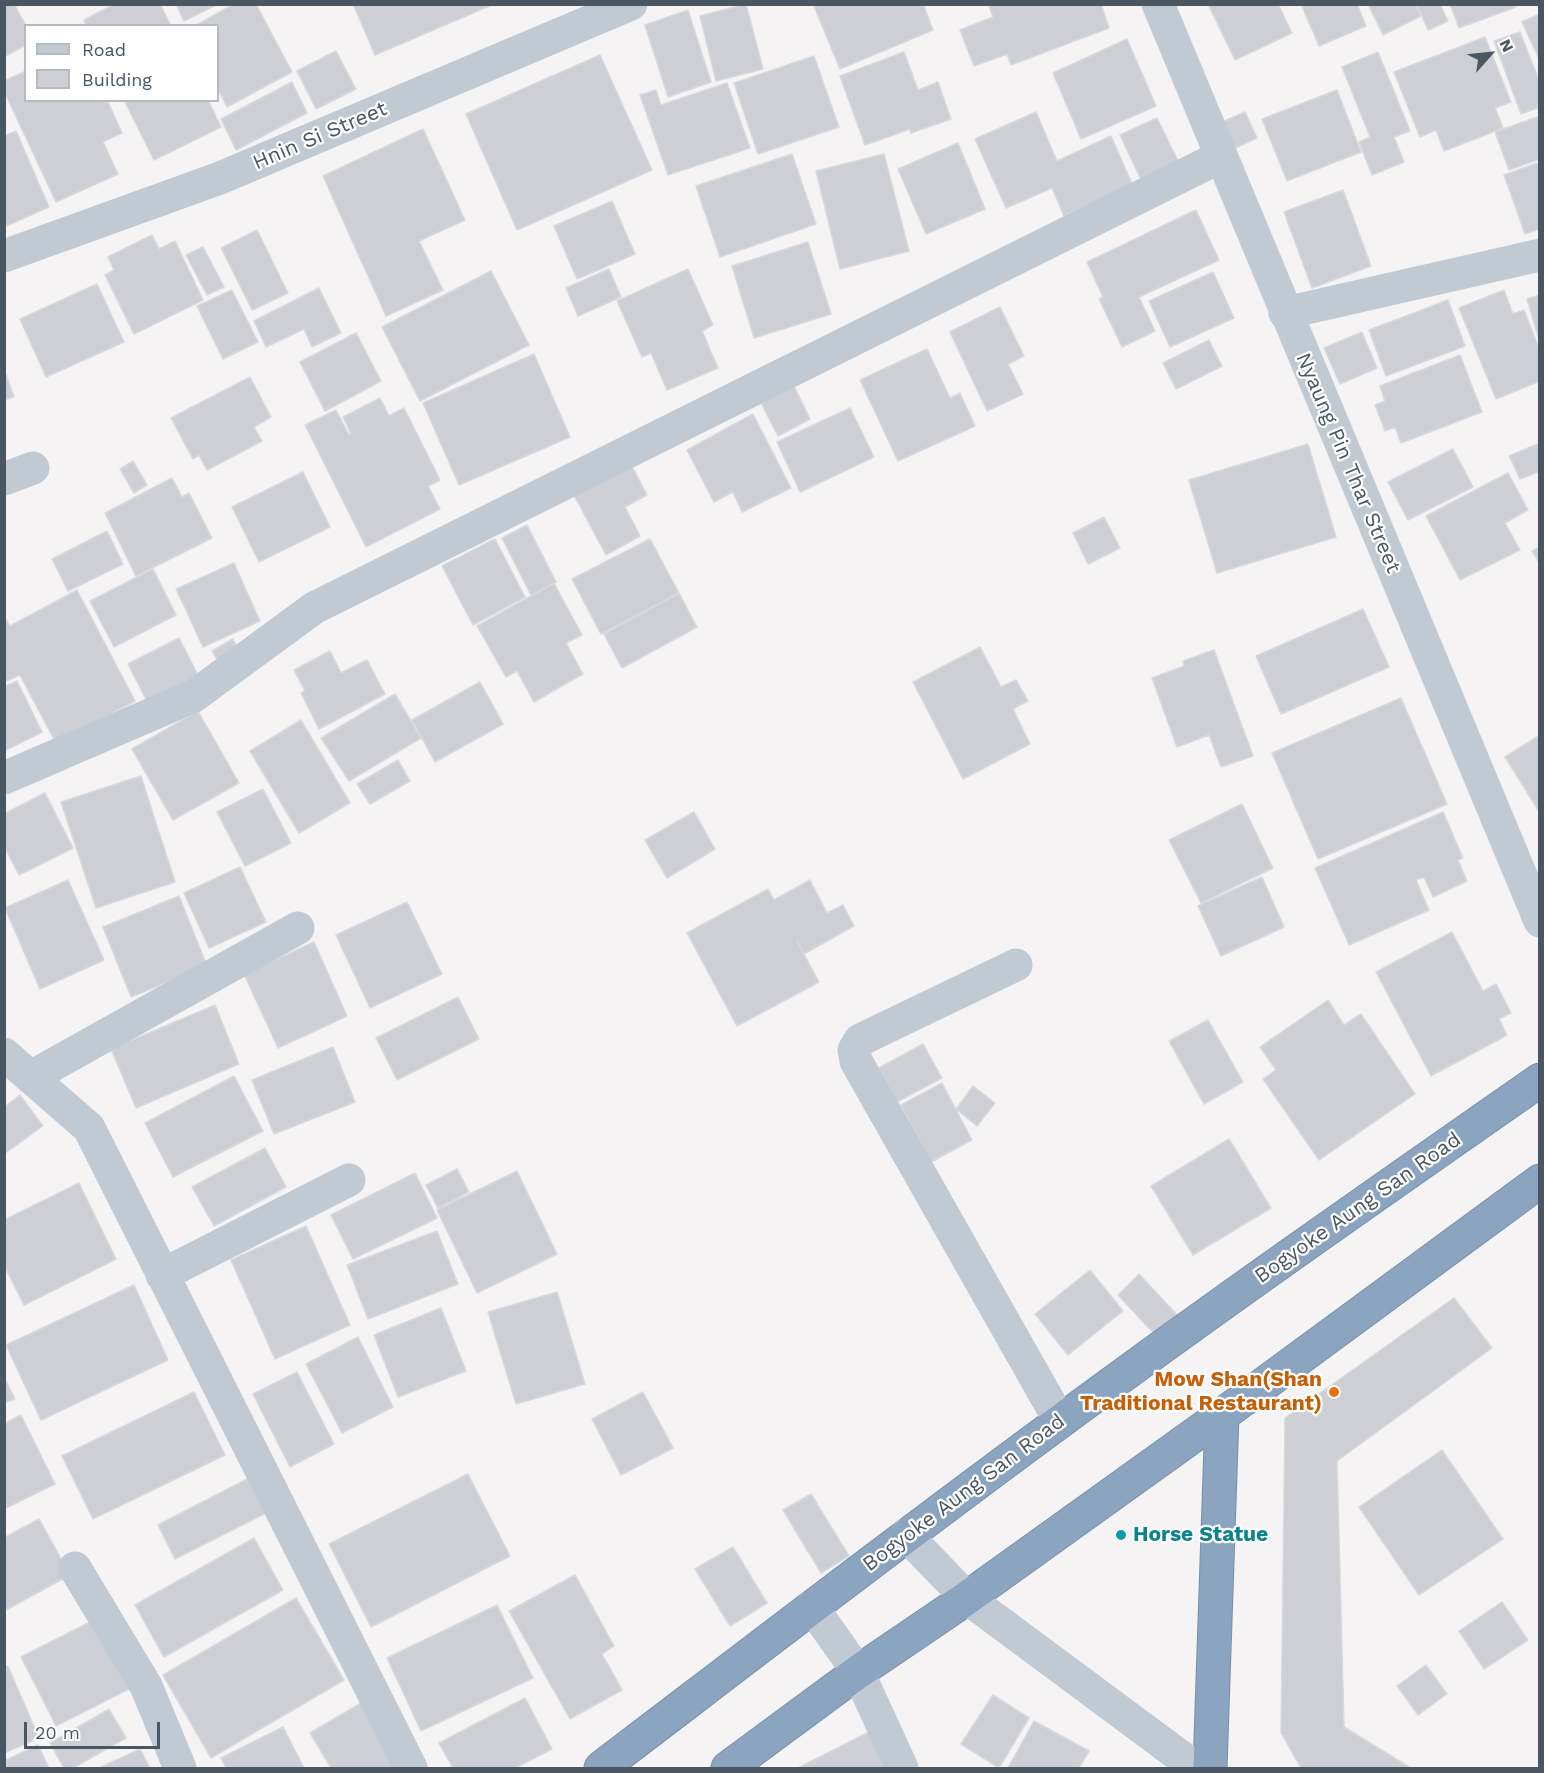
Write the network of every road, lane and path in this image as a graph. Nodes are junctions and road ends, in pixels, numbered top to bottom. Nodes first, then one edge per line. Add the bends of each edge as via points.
1 (631, 4) edge
2 (1158, 4) edge
3 (1220, 157) junction
4 (1539, 255) edge
5 (4, 256) edge
6 (1285, 313) junction
7 (4, 778) edge
8 (1539, 921) edge
9 (298, 928) dead end
10 (1016, 965) dead end
11 (4, 1054) edge
12 (32, 1077) junction
13 (1539, 1080) edge
14 (349, 1180) dead end
15 (1539, 1181) edge
16 (162, 1275) junction
17 (1222, 1415) junction
18 (1060, 1421) junction
19 (906, 1535) junction
20 (75, 1568) dead end
21 (968, 1598) junction
22 (812, 1607) junction
23 (858, 1672) junction
24 (180, 1768) edge
25 (411, 1768) edge
26 (601, 1768) edge
27 (728, 1768) edge
28 (902, 1768) edge
29 (1196, 1768) edge
30 (1210, 1768) edge

1 - 5 street, Hnin Si Street via 220,178
2 - 3 street, Nyaung Pin Thar Street
3 - 6 street, Nyaung Pin Thar Street
3 - 7 street via 314,608 194,696
4 - 6 street
6 - 8 street, Nyaung Pin Thar Street
9 - 12 street
10 - 18 street via 860,1040 855,1050 856,1061
11 - 12 street
12 - 16 street via 89,1128
13 - 18 highway, Bogyoke Aung San Road
14 - 16 street
15 - 17 highway
16 - 25 street
17 - 21 highway
17 - 30 highway
18 - 19 highway, Bogyoke Aung San Road
19 - 21 street
19 - 22 highway, Bogyoke Aung San Road
20 - 24 street via 146,1686
21 - 23 highway
21 - 29 street
22 - 23 street
22 - 26 highway, Bogyoke Aung San Road
23 - 27 highway
23 - 28 street

